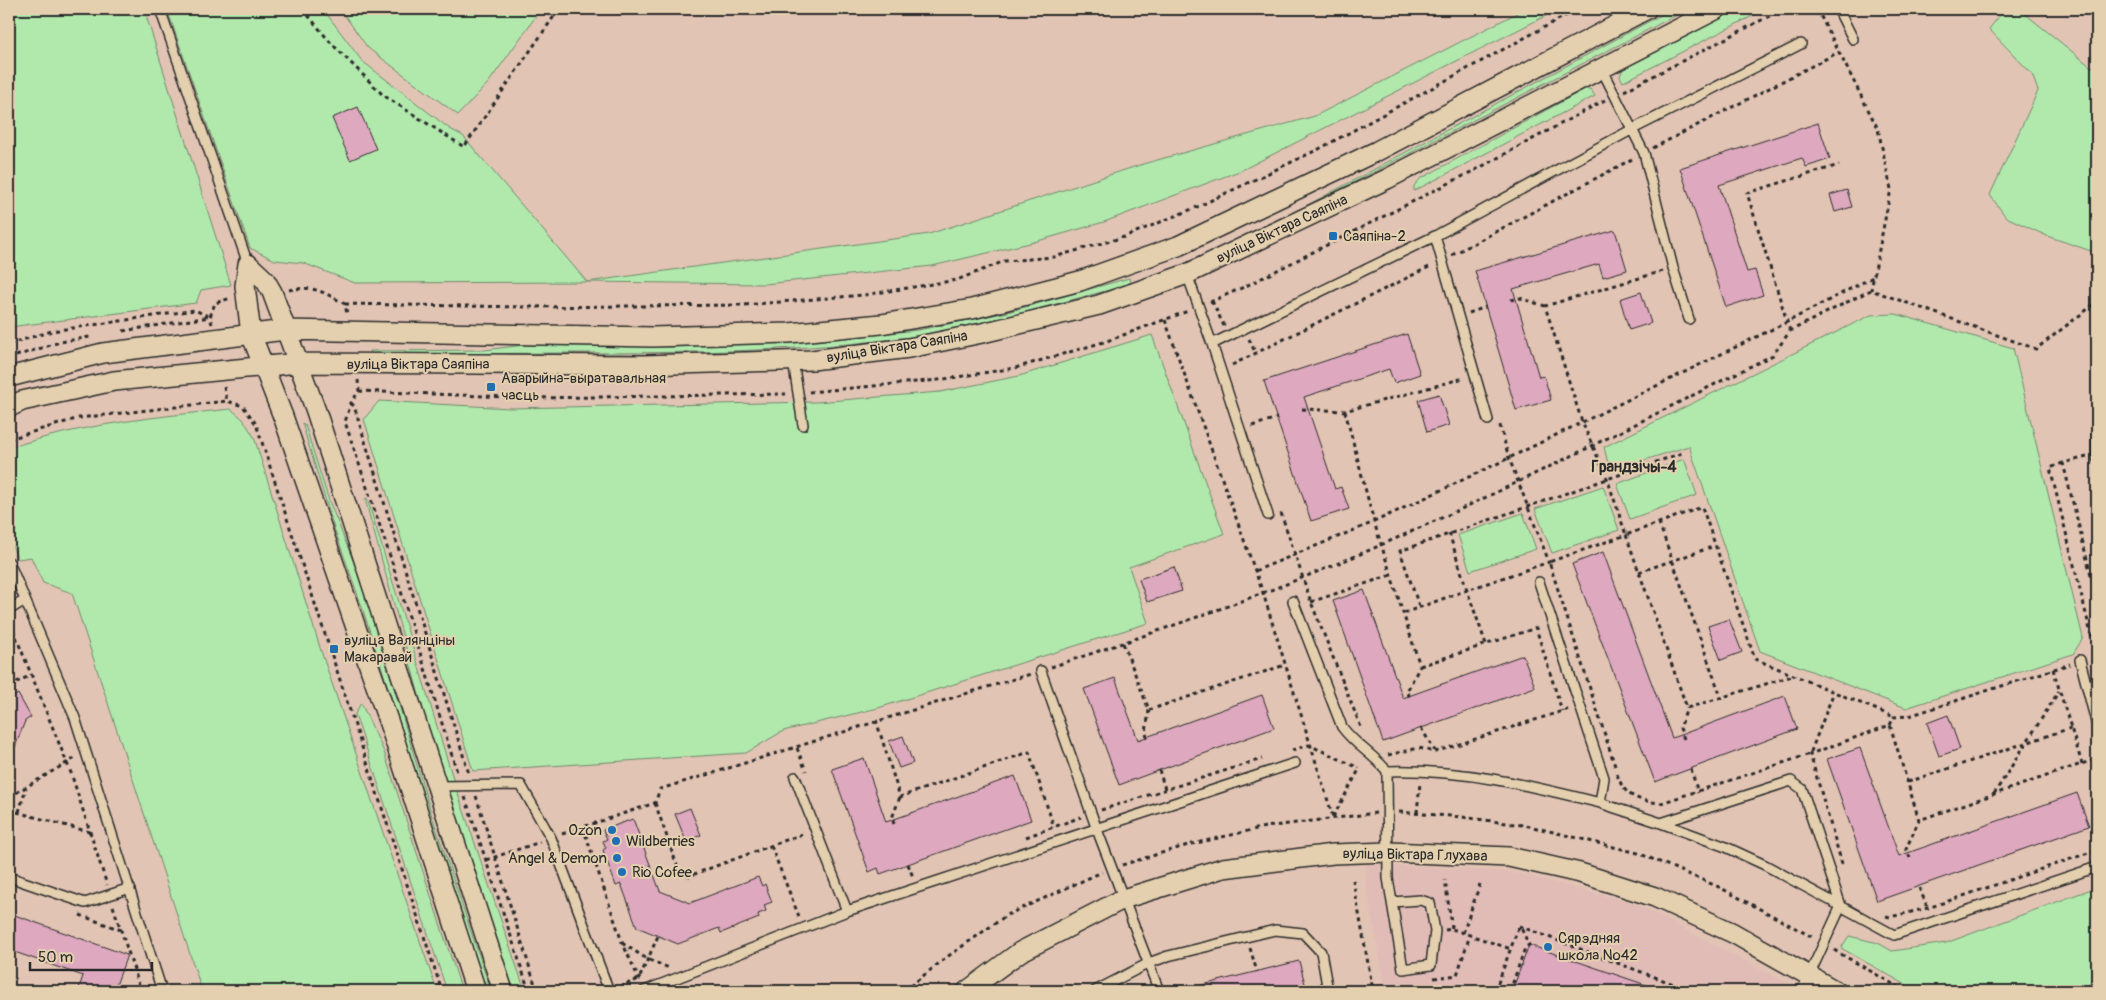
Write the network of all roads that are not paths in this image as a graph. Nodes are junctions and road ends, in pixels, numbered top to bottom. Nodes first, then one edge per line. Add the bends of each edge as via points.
1 (160, 9) edge
2 (1647, 9) edge
3 (1717, 9) edge
4 (1838, 9) edge
5 (1853, 39) dead end
6 (1801, 44) dead end
7 (1601, 68) junction
8 (1631, 130) junction
9 (1435, 236) junction
10 (1178, 246) junction
11 (248, 264) junction
12 (1186, 274) junction
13 (1689, 320) dead end
14 (284, 330) junction
15 (251, 334) junction
16 (1212, 344) junction
17 (793, 361) junction
18 (298, 363) junction
19 (265, 367) junction
20 (9, 377) edge
21 (9, 406) edge
22 (1488, 420) dead end
23 (802, 425) dead end
24 (2097, 426) edge
25 (2097, 456) edge
26 (1268, 515) dead end
27 (9, 562) edge
28 (1539, 582) dead end
29 (24, 600) junction
30 (1293, 601) dead end
31 (9, 610) edge
32 (2080, 660) road end
33 (1041, 670) road end
34 (2097, 726) edge
35 (1295, 763) dead end
36 (1387, 771) junction
37 (794, 777) dead end
38 (437, 786) junction
39 (1600, 803) junction
40 (1661, 822) junction
41 (1096, 827) junction
42 (1389, 852) junction
43 (2097, 867) edge
44 (9, 877) edge
45 (130, 888) junction
46 (1123, 899) junction
47 (1392, 902) junction
48 (1841, 906) junction
49 (847, 911) junction
50 (1149, 962) junction
51 (1805, 983) edge
52 (612, 990) edge
53 (162, 991) edge
54 (476, 991) edge
55 (503, 991) edge
56 (644, 991) edge
57 (967, 991) edge
58 (1095, 991) edge
59 (1159, 991) edge
60 (1328, 991) edge
61 (1836, 991) edge

1 - 11 lane
2 - 10 street, вуліца Віктара Саяпіна via 1377,151
3 - 7 street, вуліца Віктара Саяпіна
4 - 5 lane
6 - 8 lane
7 - 8 lane
7 - 12 street, вуліца Віктара Саяпіна via 1387,179
8 - 9 lane
8 - 13 lane via 1644,153
9 - 16 lane
9 - 22 lane
10 - 12 street
10 - 14 street, вуліца Віктара Саяпіна via 1080,281 972,309 881,324 789,333 653,337
11 - 14 street via 272,292
11 - 15 street via 245,286
12 - 16 lane
12 - 17 street, вуліца Віктара Саяпіна via 1100,305 982,333 909,348
14 - 15 street, вуліца Віктара Саяпіна
14 - 18 street
15 - 19 street
15 - 20 street, вуліца Віктара Саяпіна via 103,353
16 - 26 lane
17 - 18 street, вуліца Віктара Саяпіна via 643,365
17 - 23 lane
18 - 19 street, вуліца Віктара Саяпіна
18 - 38 street
19 - 21 street, вуліца Віктара Саяпіна via 114,382
19 - 54 street via 393,735
24 - 25 lane
27 - 29 lane
28 - 39 lane via 1604,778
29 - 31 lane
29 - 45 lane via 74,718
30 - 36 lane via 1342,728 1354,743 1376,757
32 - 34 lane
33 - 41 lane
35 - 41 lane
36 - 39 lane via 1460,772
36 - 42 lane
37 - 49 lane
38 - 52 lane via 521,784 551,838
38 - 55 street
39 - 40 lane
40 - 48 lane via 1726,846
40 - 48 lane via 1791,781 1802,789
41 - 46 lane
41 - 49 lane
42 - 46 street, вуліца Віктара Глухава via 1333,854 1223,868
42 - 47 lane via 1388,878
42 - 51 street, вуліца Віктара Глухава via 1510,857 1580,872 1655,897 1733,933
43 - 48 lane via 1894,935
44 - 45 lane via 85,903
45 - 53 lane
46 - 50 lane
46 - 57 street, вуліца Віктара Глухава via 1020,952
47 - 47 lane via 1403,969 1430,965 1435,931 1430,903 1420,900
48 - 51 lane
49 - 56 lane
50 - 58 lane
50 - 59 lane
50 - 60 lane via 1275,930 1303,933 1321,952
51 - 61 street, вуліца Віктара Глухава

